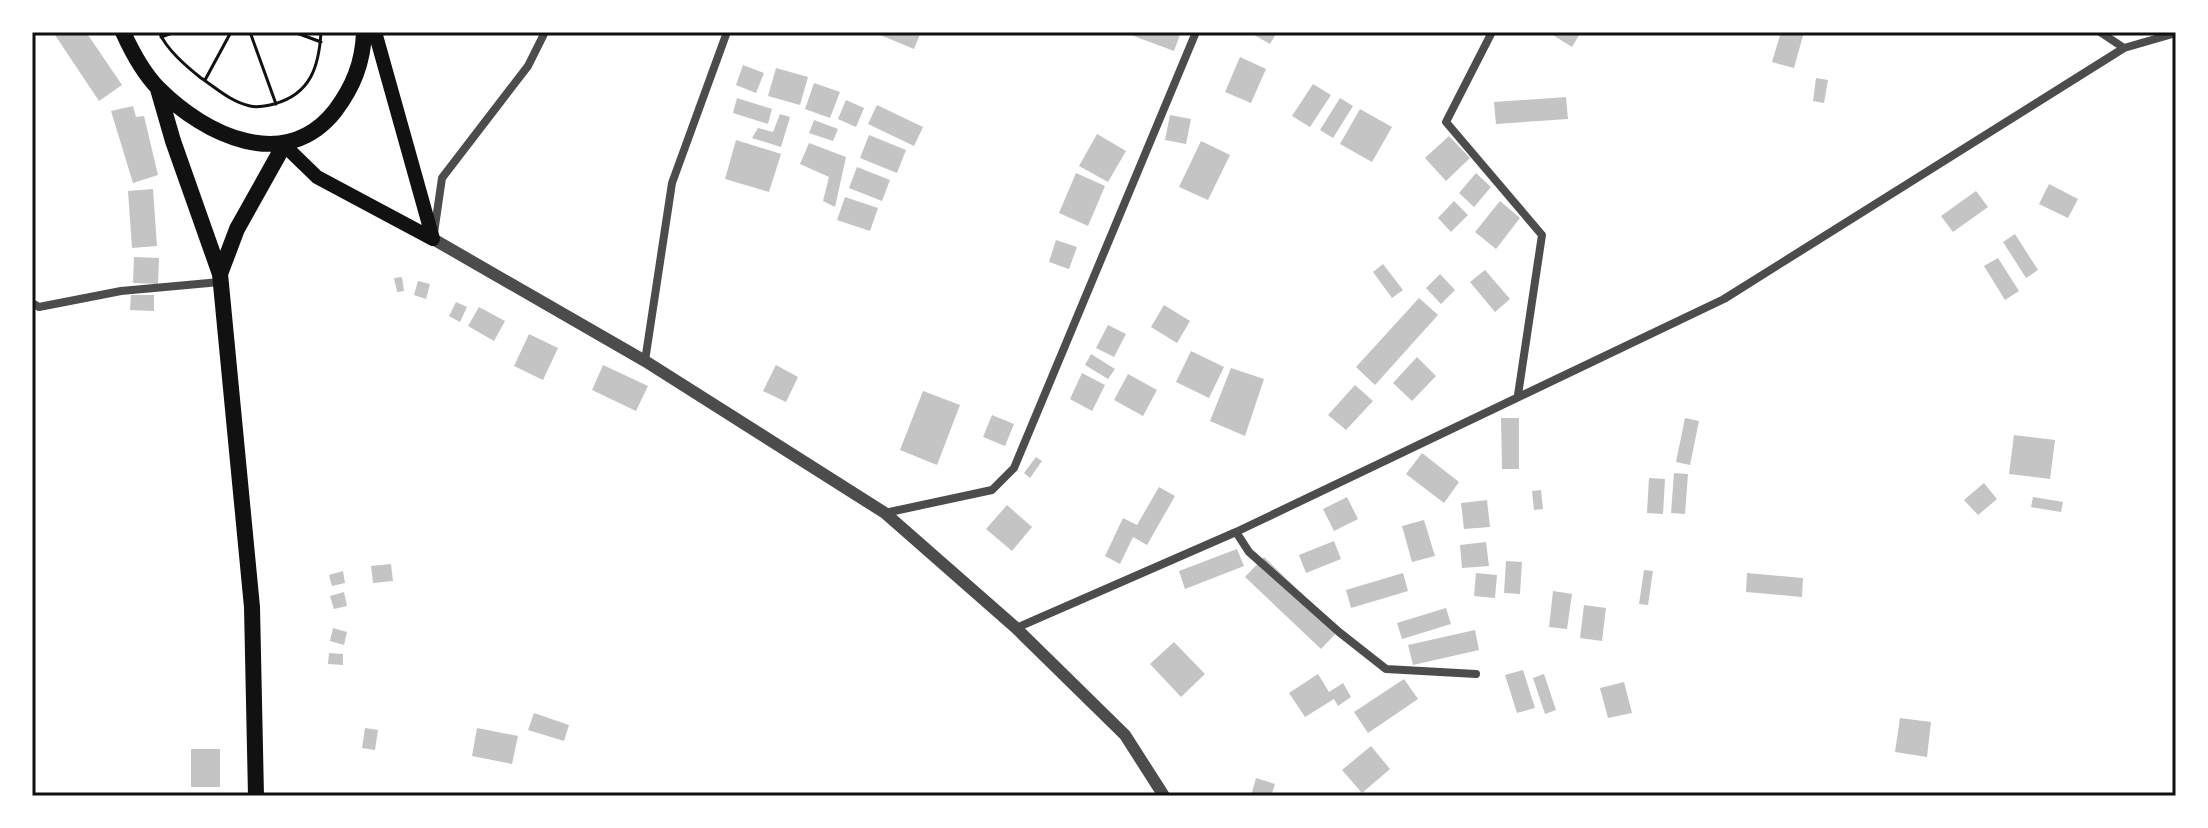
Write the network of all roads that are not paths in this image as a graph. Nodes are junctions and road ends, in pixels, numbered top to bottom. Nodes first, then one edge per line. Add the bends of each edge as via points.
1 (123, 32) edge
2 (364, 32) edge
3 (375, 32) edge
4 (545, 32) edge
5 (727, 32) edge
6 (1196, 32) edge
7 (1492, 32) edge
8 (2100, 32) edge
9 (2176, 33) edge
10 (2124, 48) junction
11 (158, 89) junction
12 (284, 145) junction
13 (433, 239) junction
14 (220, 278) junction
15 (32, 303) edge
16 (645, 361) junction
17 (1518, 395) junction
18 (885, 513) junction
19 (1236, 532) junction
20 (1016, 628) junction
21 (1476, 674) dead end
22 (256, 796) edge
23 (1164, 796) edge

1 - 11 main road
2 - 12 main road via 360,66 347,95 317,128
3 - 13 main road
4 - 13 street via 528,66 442,178
5 - 16 street via 672,183
6 - 18 street via 1014,468 992,490
7 - 17 street via 1446,122 1542,235
8 - 10 street
9 - 10 street
10 - 17 street via 1724,299
11 - 12 main road via 218,132 246,142
11 - 14 main road
12 - 13 main road via 317,177
12 - 14 main road via 237,229
13 - 16 street
14 - 15 street via 39,307
14 - 22 main road via 252,607
16 - 18 street
17 - 19 street
18 - 20 street
19 - 20 street
19 - 21 street via 1249,552 1386,669
20 - 23 street via 1125,735

